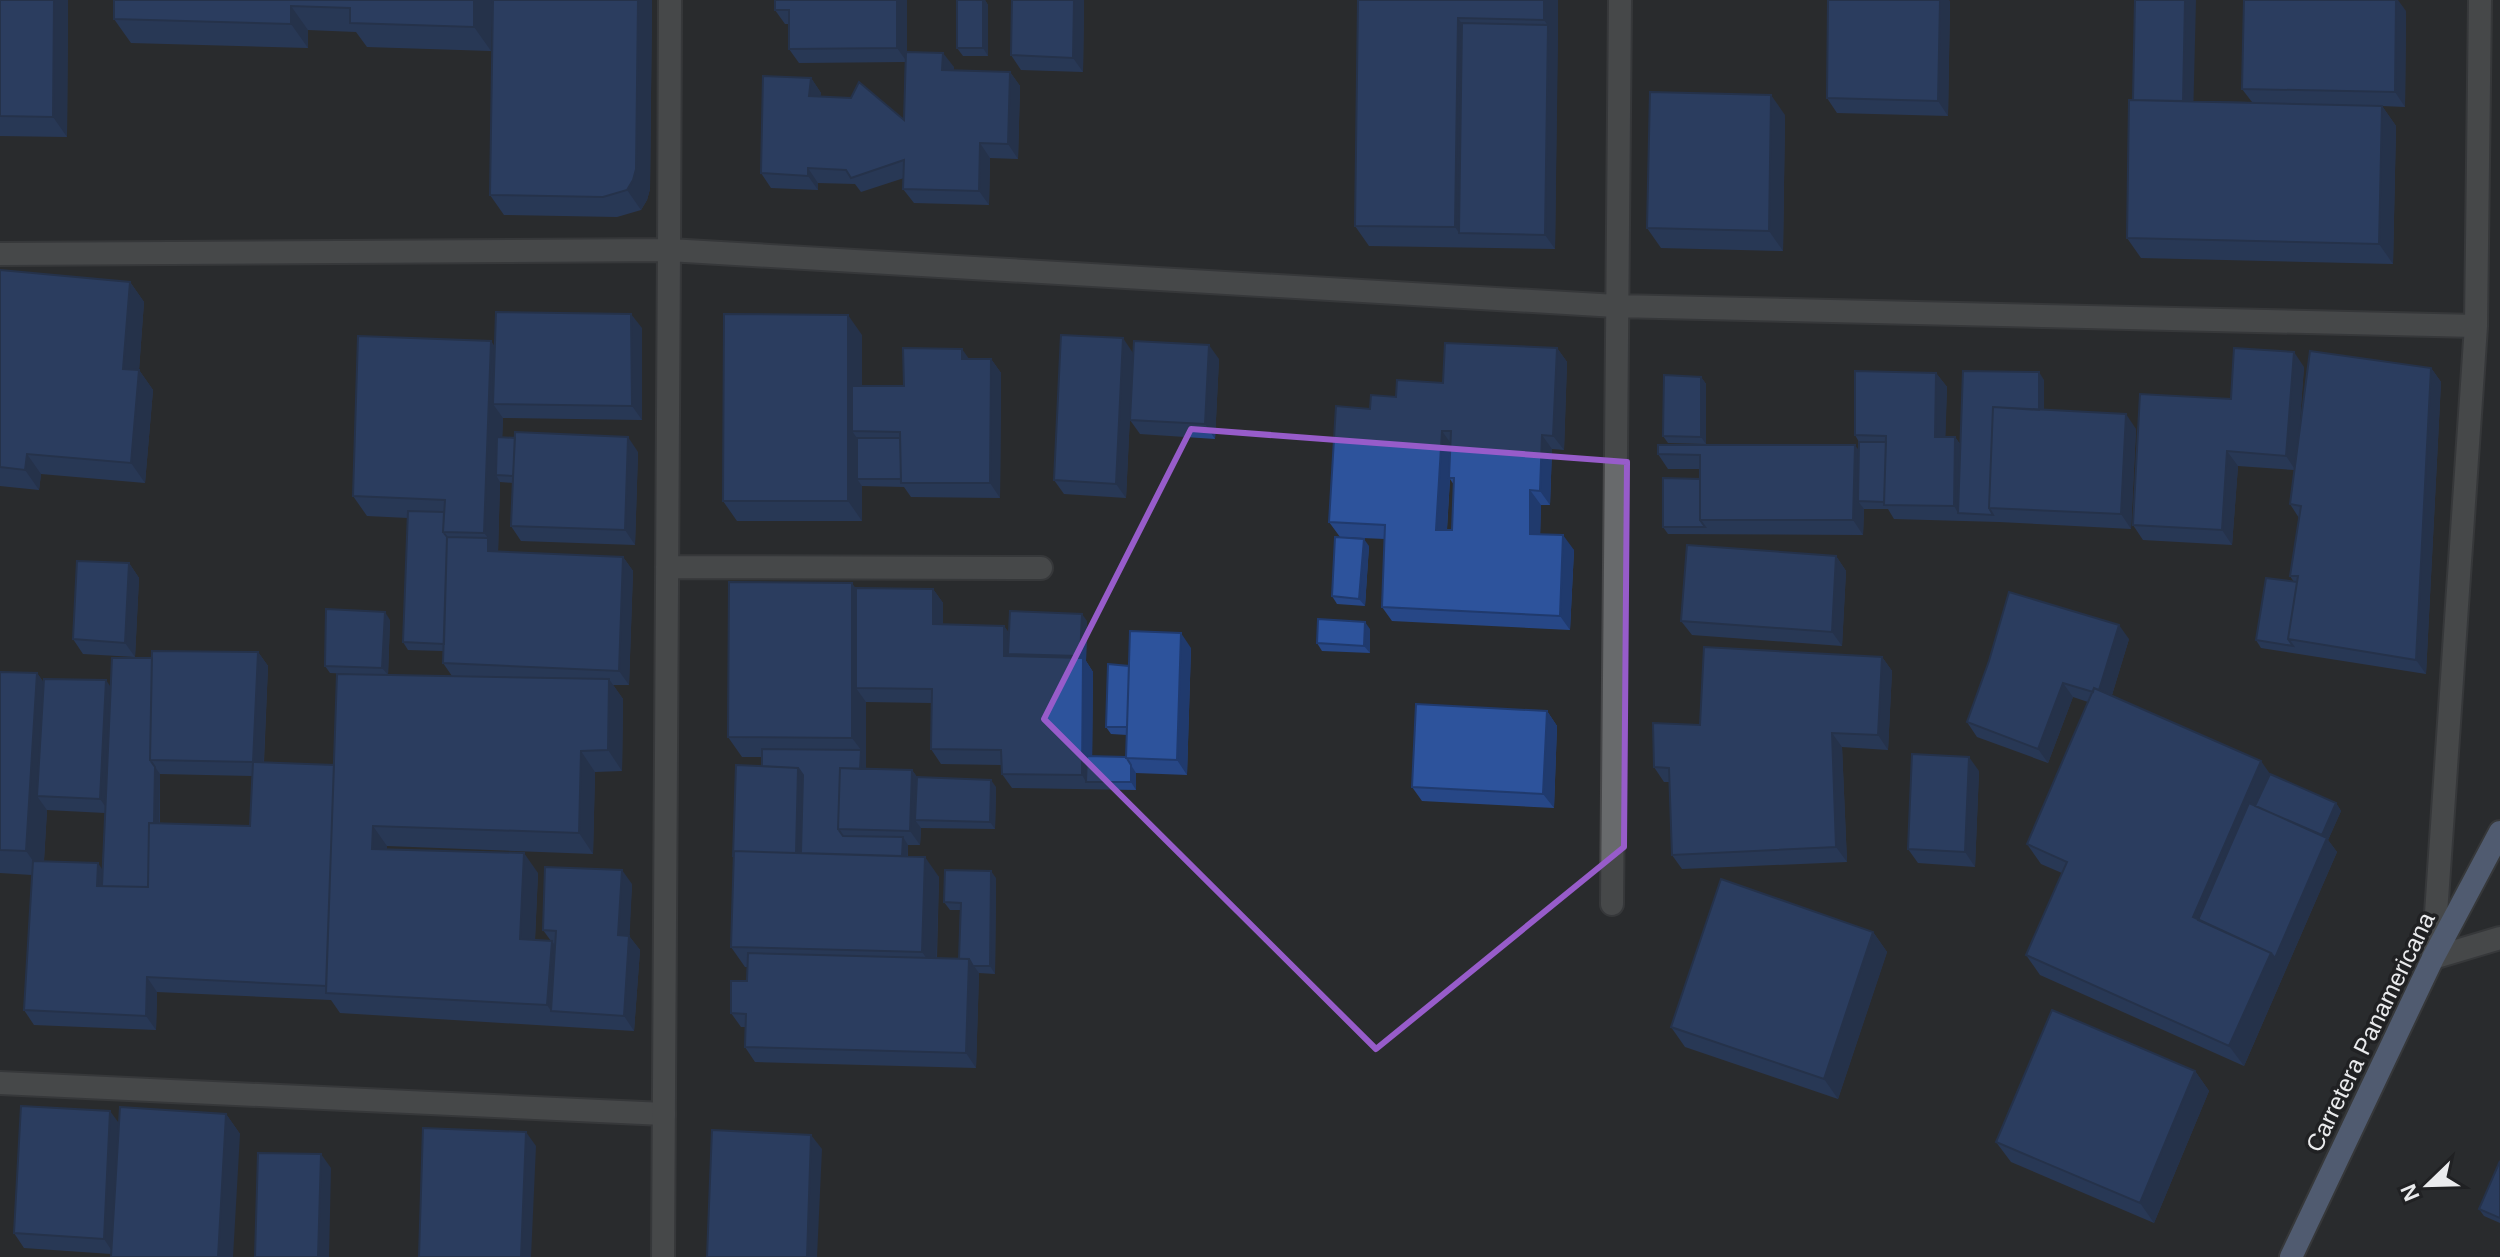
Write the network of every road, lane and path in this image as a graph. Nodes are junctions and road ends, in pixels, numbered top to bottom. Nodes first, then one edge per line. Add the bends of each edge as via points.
1 (670, 0) edge
2 (1620, 0) edge
3 (2480, 0) edge
4 (669, 250) junction
5 (0, 254) edge
6 (1616, 306) junction
7 (2476, 326) junction
8 (667, 567) junction
9 (1041, 568) dead end
10 (2500, 832) edge
11 (1612, 904) dead end
12 (2500, 938) edge
13 (2433, 958) junction
14 (0, 1083) edge
15 (664, 1114) junction
16 (663, 1257) edge
17 (2291, 1257) edge

1 - 4 street
2 - 6 street
3 - 7 street
4 - 5 street
4 - 6 street
4 - 8 street
6 - 7 street
6 - 11 street
7 - 13 street
8 - 9 street
8 - 15 street
10 - 13 main road, Carretera Panamericana
12 - 13 street
13 - 17 main road, Carretera Panamericana
14 - 15 street
15 - 16 street

